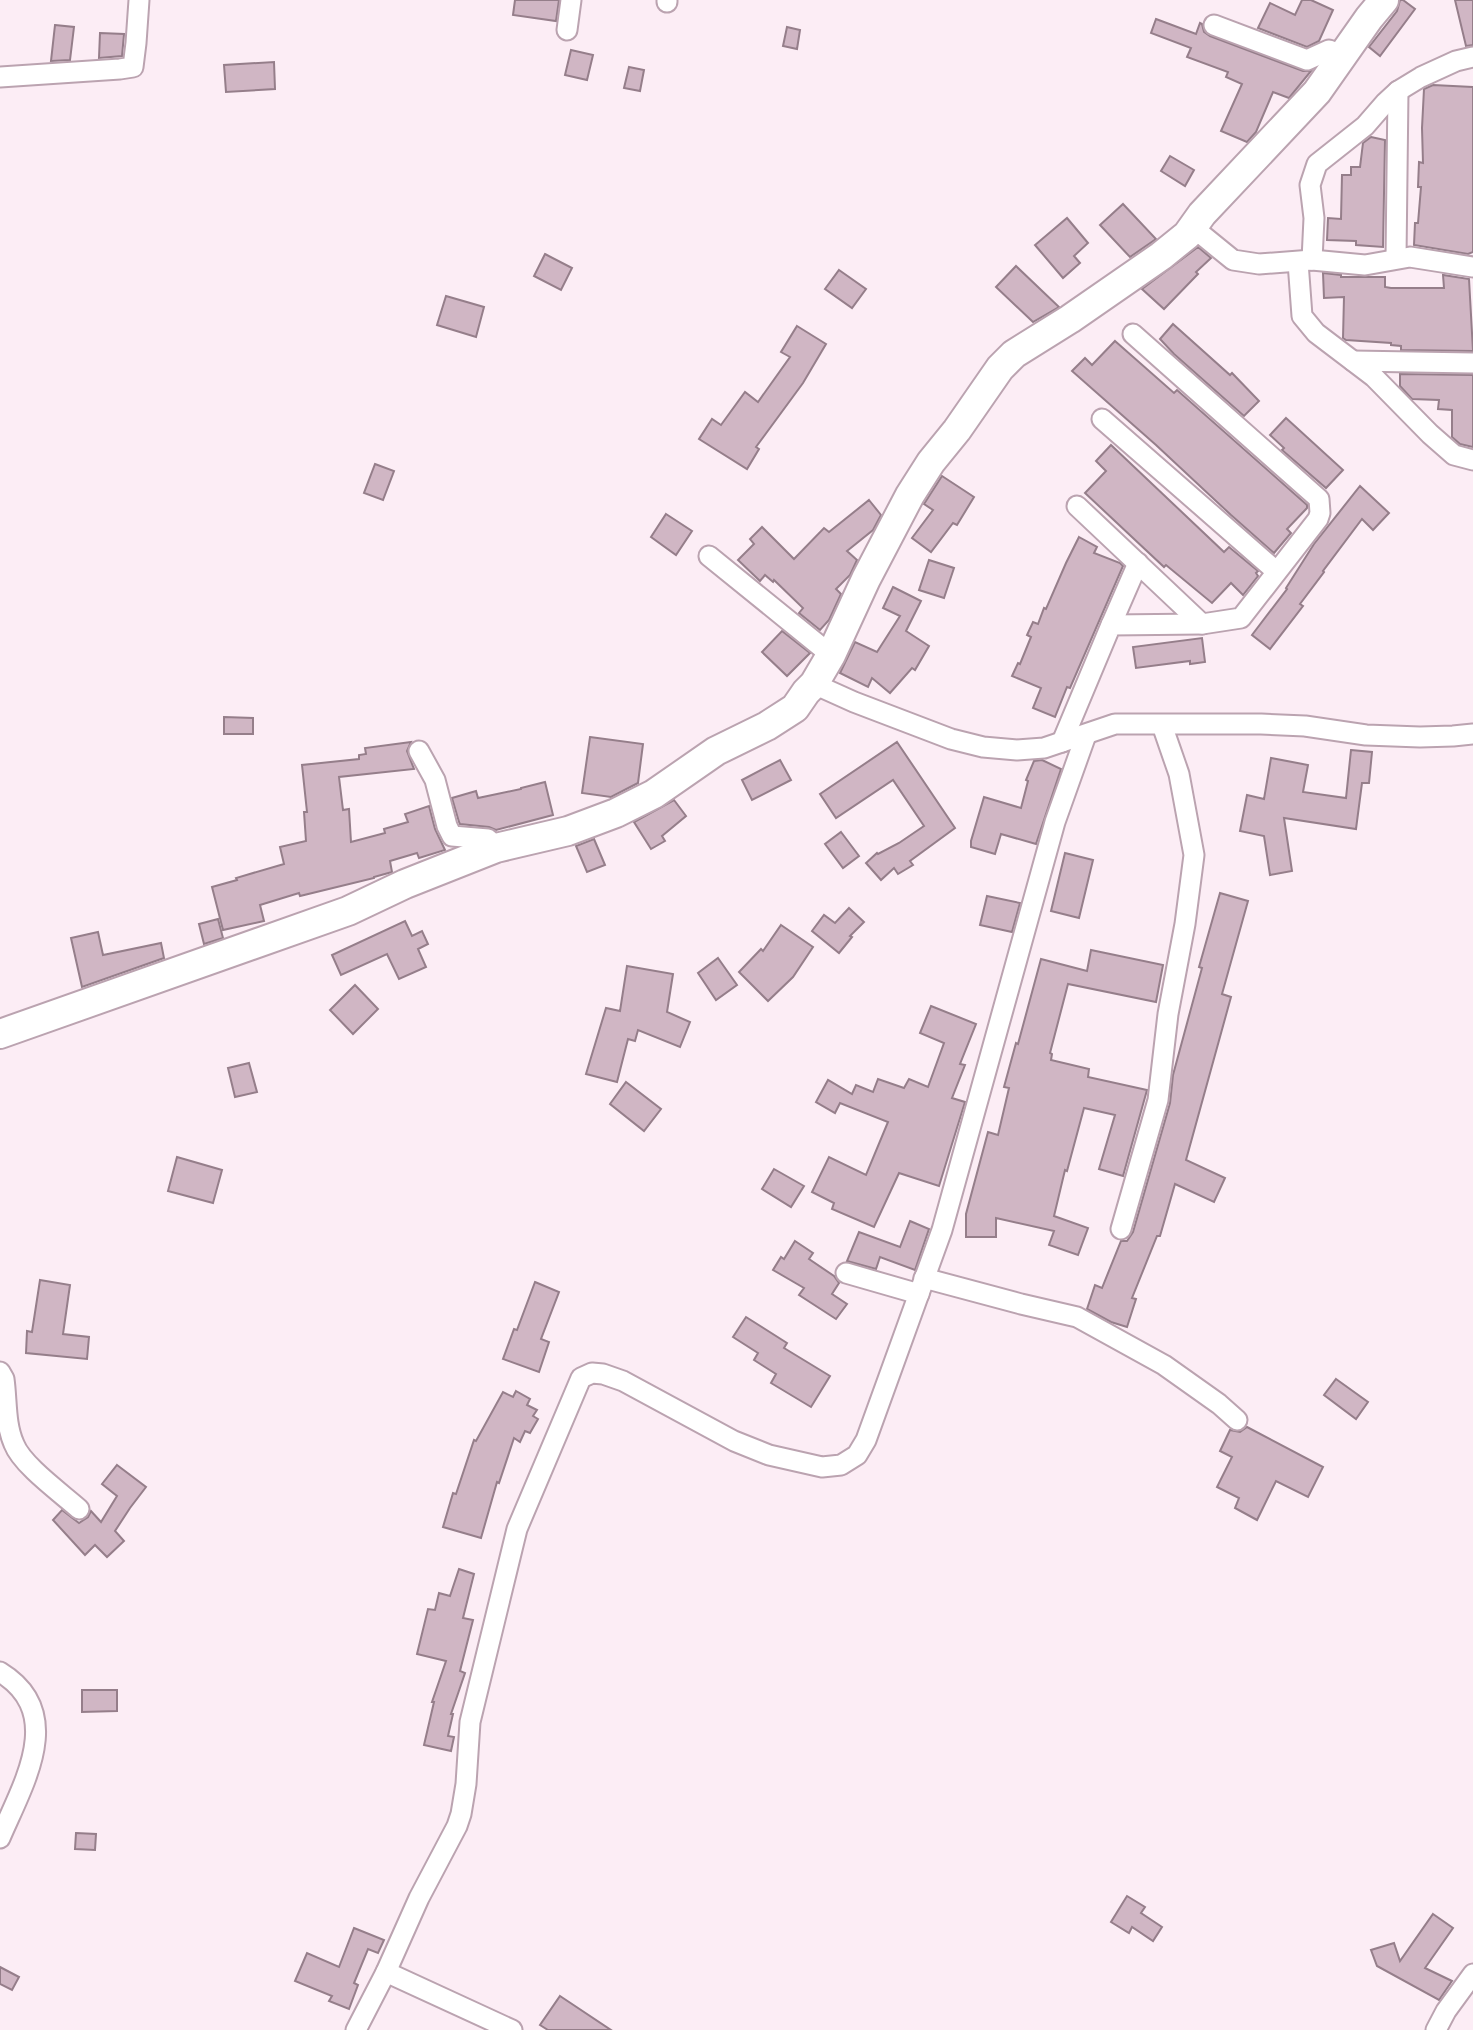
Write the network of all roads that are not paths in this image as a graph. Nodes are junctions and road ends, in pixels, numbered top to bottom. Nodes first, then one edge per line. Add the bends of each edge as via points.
1 (139, 0) edge
2 (571, 0) edge
3 (1384, 0) edge
4 (1214, 25) dead end
5 (567, 30) dead end
6 (1343, 55) junction
7 (1473, 57) edge
8 (0, 77) edge
9 (1398, 91) junction
10 (1187, 235) junction
11 (1396, 258) junction
12 (1305, 261) junction
13 (1473, 267) edge
14 (1133, 334) dead end
15 (1353, 361) junction
16 (1473, 363) edge
17 (1102, 419) dead end
18 (1473, 460) edge
19 (1077, 506) dead end
20 (709, 556) dead end
21 (1138, 563) junction
22 (1276, 571) junction
23 (1202, 624) junction
24 (1111, 625) junction
25 (831, 655) junction
26 (814, 684) junction
27 (1162, 725) junction
28 (1473, 734) edge
29 (1086, 735) junction
30 (1062, 742) junction
31 (419, 751) dead end
32 (496, 848) junction
33 (0, 1034) edge
34 (1121, 1229) dead end
35 (846, 1273) dead end
36 (921, 1286) junction
37 (0, 1373) edge
38 (1237, 1419) dead end
39 (79, 1509) dead end
40 (0, 1672) edge
41 (0, 1838) edge
42 (386, 1972) junction
43 (1473, 1974) edge
44 (356, 2030) edge
45 (512, 2030) edge
46 (1436, 2030) edge

1 - 8 street via 132,66
2 - 5 street
3 - 6 street
4 - 6 street via 1307,60 1329,50
6 - 10 street via 1317,92
7 - 9 street via 1433,71
9 - 11 street
9 - 12 street via 1365,126 1317,164 1310,185 1314,218
10 - 12 street via 1201,234 1233,260 1259,264
10 - 25 street via 1000,368 910,495
11 - 12 street via 1365,265
11 - 13 street
12 - 15 street via 1301,316
14 - 22 street via 1319,499 1318,519
15 - 16 street
15 - 18 street via 1454,455
17 - 22 street
19 - 21 street
20 - 25 street
21 - 23 street
21 - 24 street
22 - 23 street via 1241,618
23 - 24 street
24 - 30 street
25 - 26 street
26 - 30 street via 894,718 983,747 1017,750
26 - 32 street via 795,708 716,751 654,794 568,831
27 - 28 street via 1305,726 1379,736
27 - 29 street via 1115,724
27 - 34 street via 1179,774 1194,855 1158,1100
29 - 30 street
29 - 36 street via 1055,822 942,1230
31 - 32 street via 435,779 452,836 488,839
32 - 33 street via 348,911
35 - 36 street
36 - 38 street via 1077,1317 1164,1365
36 - 42 street via 866,1440 857,1455 841,1465 822,1466 769,1455 623,1381 592,1373 581,1378 517,1529 470,1722 461,1814
37 - 39 street via 14,1446
40 - 41 street via 18,1685 31,1706 37,1739
42 - 44 street
42 - 45 street
43 - 46 street

